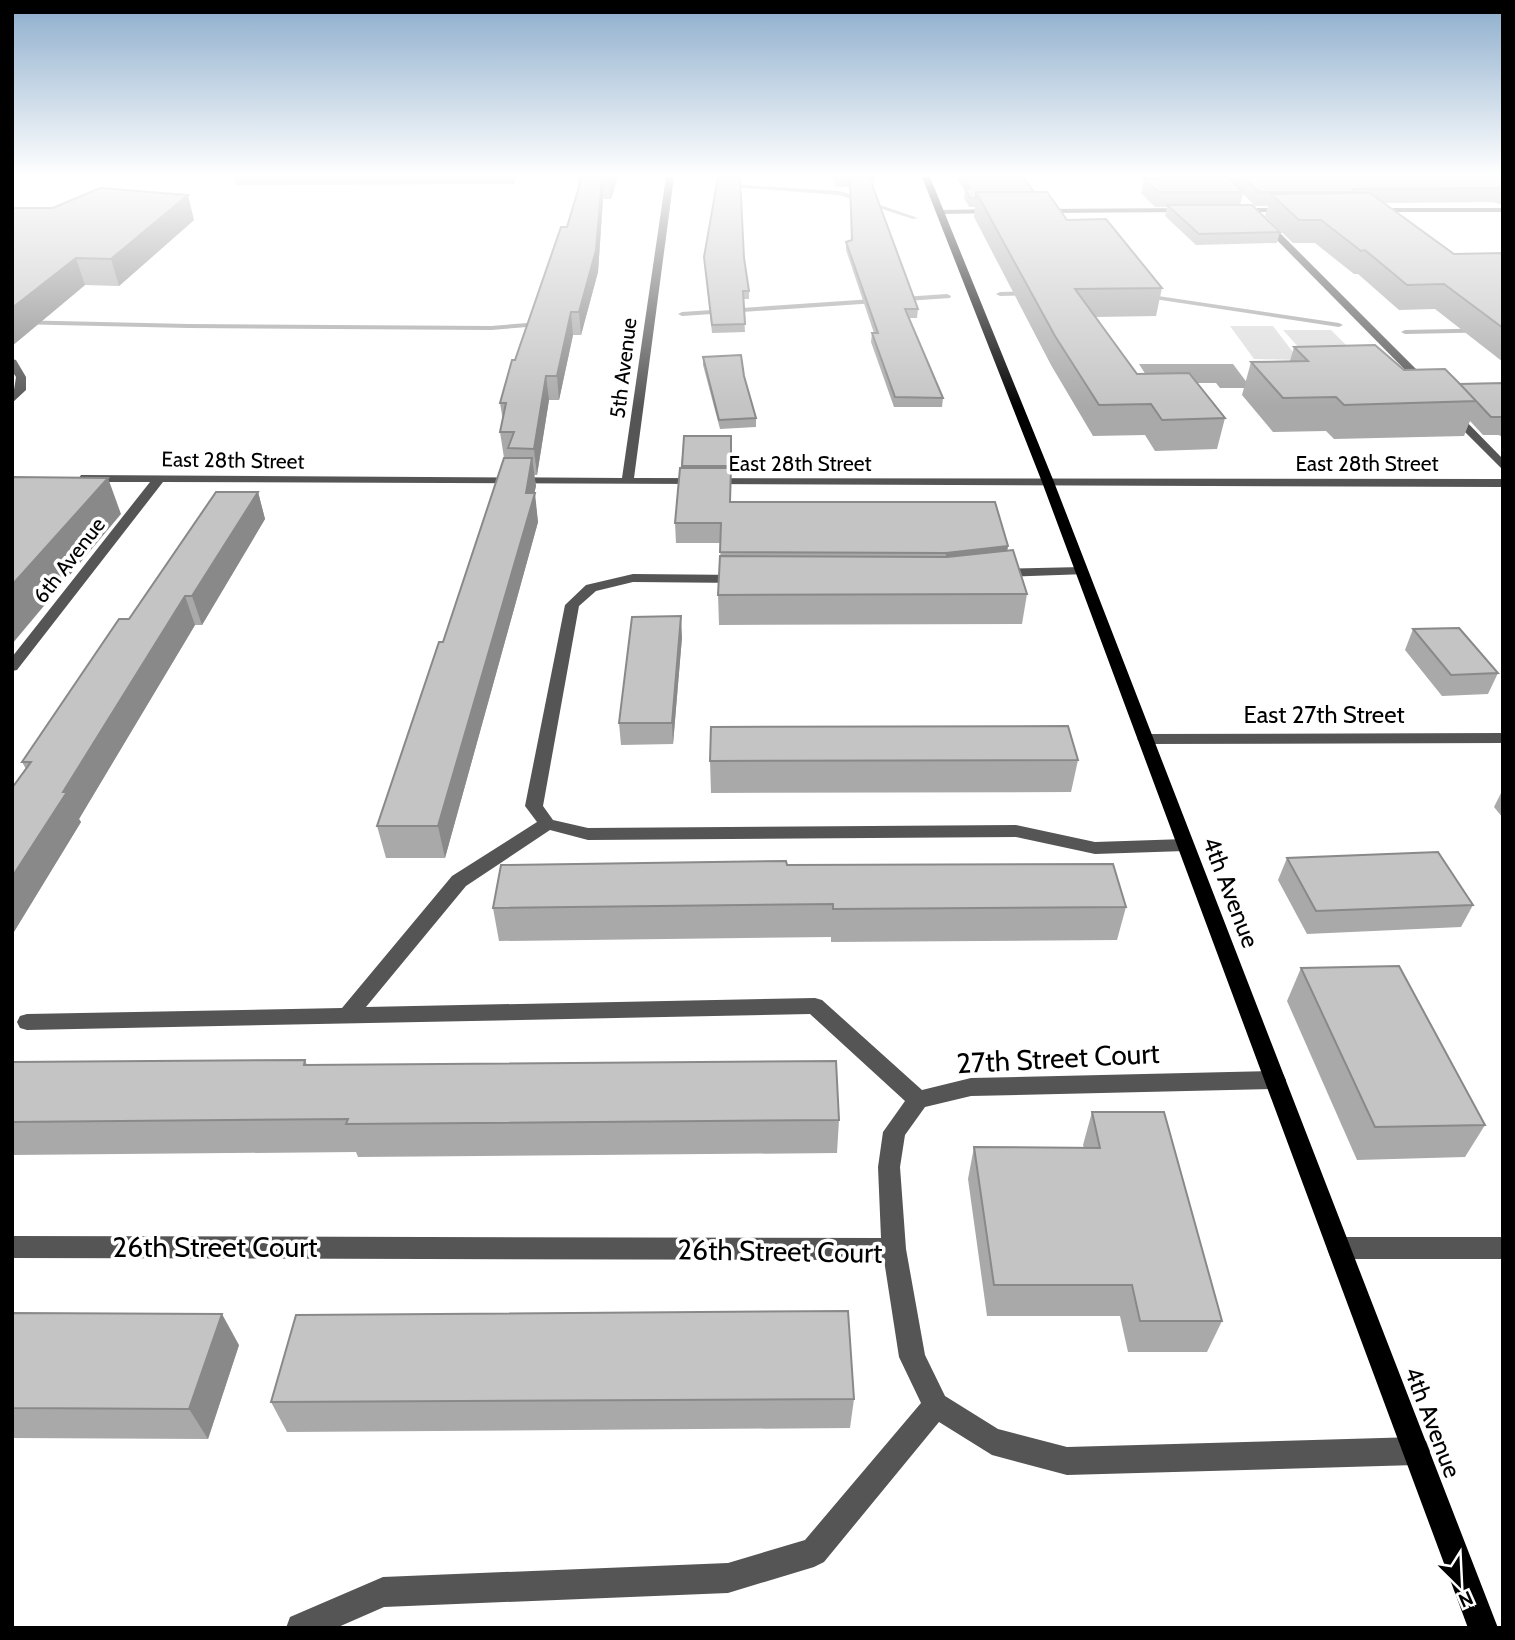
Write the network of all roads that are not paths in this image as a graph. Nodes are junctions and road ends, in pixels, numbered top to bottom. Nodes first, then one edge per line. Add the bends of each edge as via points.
1 (658, 254) edge
2 (957, 254) edge
3 (1294, 254) edge
4 (12, 362) edge
5 (1437, 397) edge
6 (12, 400) edge
7 (1446, 407) edge
8 (1503, 466) edge
9 (66, 478) edge
10 (160, 478) junction
11 (628, 482) junction
12 (1048, 482) junction
13 (1503, 483) edge
14 (1082, 571) junction
15 (987, 575) edge
16 (755, 579) edge
17 (12, 667) edge
18 (1503, 738) edge
19 (1145, 739) junction
20 (547, 824) junction
21 (1185, 845) junction
22 (348, 1016) junction
23 (27, 1022) dead end
24 (1275, 1080) junction
25 (918, 1100) junction
26 (12, 1247) edge
27 (1339, 1248) junction
28 (1503, 1248) edge
29 (894, 1249) junction
30 (936, 1405) junction
31 (1416, 1451) junction
32 (304, 1627) edge
33 (1483, 1628) edge

1 - 11 street, 5th Avenue
2 - 12 main road, 4th Avenue
3 - 5 street
4 - 6 street via 21,377 21,390
7 - 8 street
9 - 10 street, East 28th Street
10 - 11 street, East 28th Street
10 - 17 street, 6th Avenue
11 - 12 street, East 28th Street
12 - 13 street, East 28th Street
12 - 14 main road, 4th Avenue
14 - 15 street
14 - 19 main road, 4th Avenue
16 - 20 street via 633,578 591,588 572,604 534,806
18 - 19 street, East 27th Street
19 - 21 main road, 4th Avenue
20 - 21 street via 588,834 1016,831 1095,848
20 - 22 street via 459,881
21 - 24 main road, 4th Avenue
22 - 23 street
22 - 25 street via 815,1006
24 - 25 street, 27th Street Court via 971,1087
24 - 27 main road, 4th Avenue
25 - 29 street via 894,1132 889,1167
26 - 29 street, 26th Street Court
27 - 28 street
27 - 31 main road, 4th Avenue
29 - 30 street, 26th Street Court via 912,1357
30 - 31 street via 992,1441 1067,1461
30 - 32 street via 814,1552 728,1578 383,1592
31 - 33 main road, 4th Avenue

